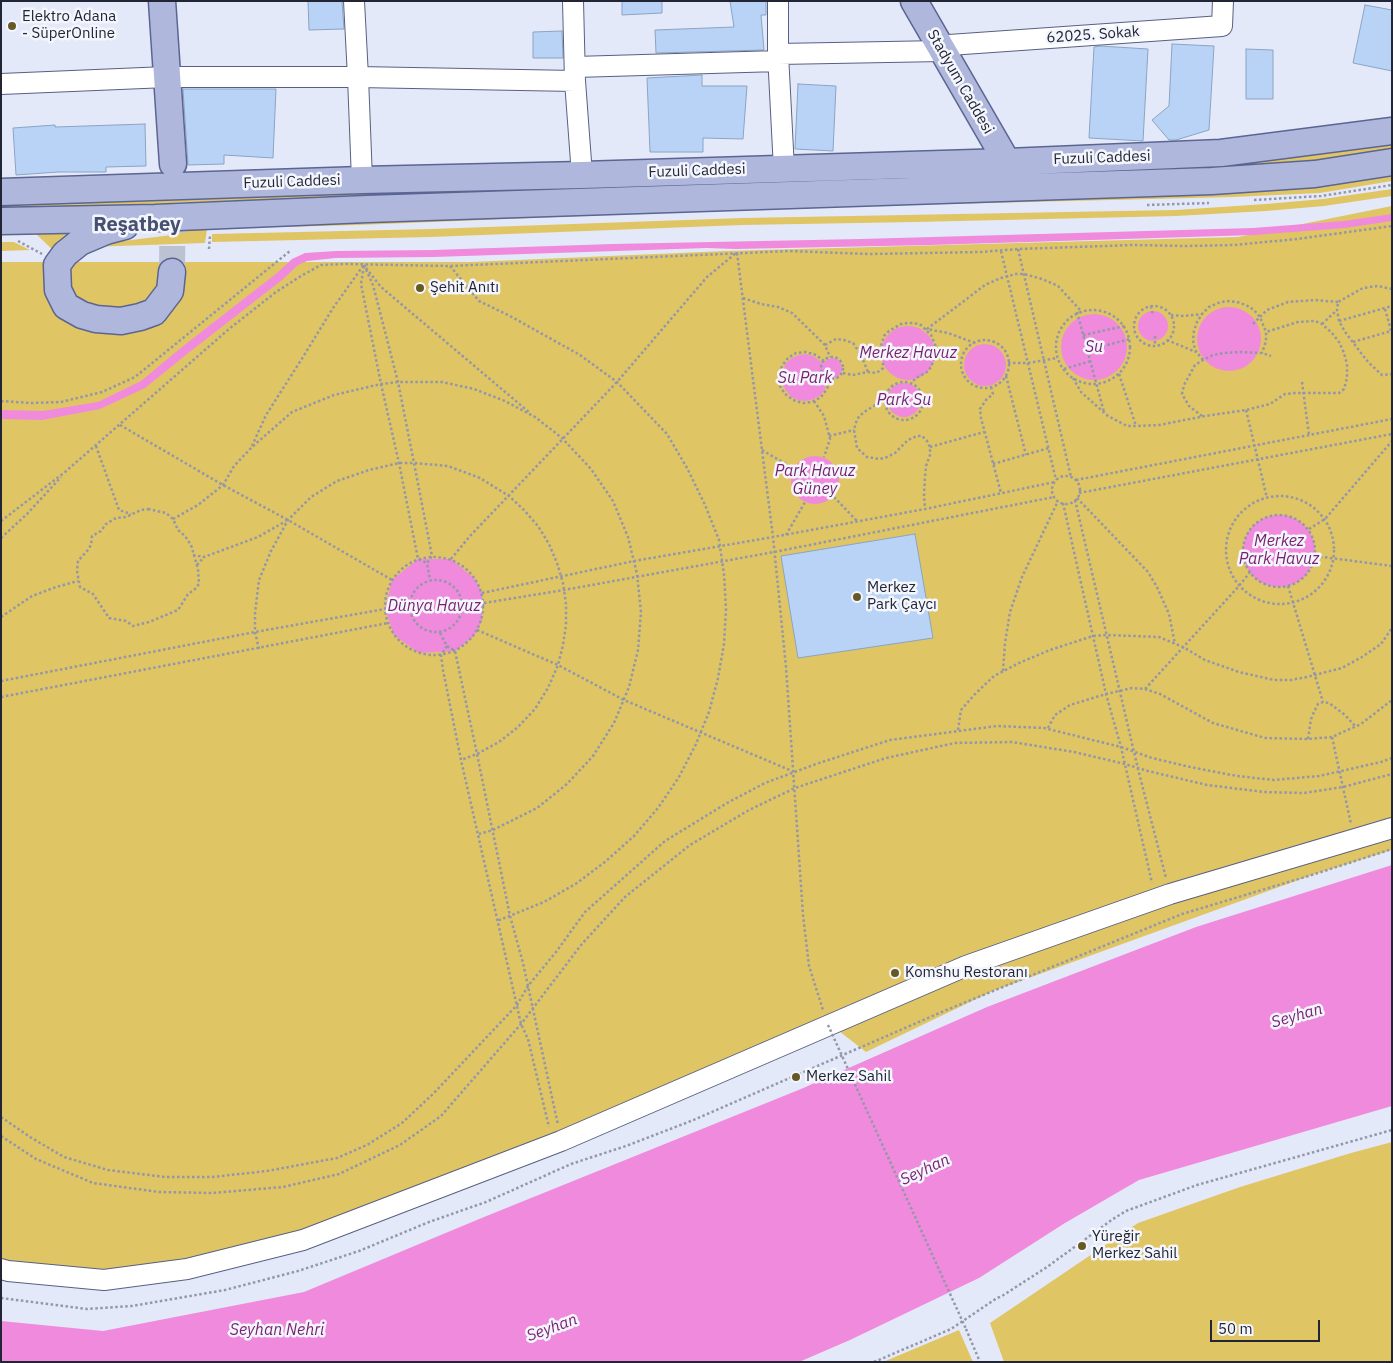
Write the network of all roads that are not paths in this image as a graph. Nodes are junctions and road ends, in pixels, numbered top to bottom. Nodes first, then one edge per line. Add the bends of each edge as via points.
1 (162, 1) edge
2 (354, 1) edge
3 (574, 1) edge
4 (778, 1) edge
5 (914, 1) edge
6 (1223, 1) edge
7 (942, 52) junction
8 (779, 58) junction
9 (575, 74) junction
10 (358, 77) junction
11 (168, 83) junction
12 (1, 84) edge
13 (1392, 132) edge
14 (1007, 162) junction
15 (1392, 162) edge
16 (173, 164) tunnel mouth
17 (784, 169) junction
18 (582, 175) junction
19 (362, 180) junction
20 (154, 187) junction
21 (1, 192) edge
22 (155, 218) junction
23 (7, 230) edge
24 (172, 272) tunnel mouth
25 (1392, 828) edge
26 (1, 1269) edge

1 - 11 main road
2 - 10 street
3 - 9 street
4 - 8 street
5 - 7 main road, Stadyum Caddesi
6 - 7 street, 62025. Sokak via 1222,26 949,46
7 - 8 street
7 - 14 main road, Stadyum Caddesi
8 - 9 street
8 - 17 street
9 - 10 street
9 - 18 street
10 - 11 street
10 - 19 street
11 - 12 street
11 - 16 main road
11 - 20 main road via 162,110 166,164
13 - 14 main road, Fuzuli Caddesi via 1221,153
14 - 17 main road, Fuzuli Caddesi
15 - 22 main road, Fuzuli Caddesi via 1315,174 1212,182
17 - 18 main road, Fuzuli Caddesi
18 - 19 main road, Fuzuli Caddesi
19 - 20 main road, Fuzuli Caddesi
20 - 21 main road, Fuzuli Caddesi
22 - 23 main road, Fuzuli Caddesi
22 - 24 main road via 106,231 80,242 57,264 58,290 66,306 82,315 121,321 154,312 170,291
25 - 26 street via 1163,896 966,966 557,1142 303,1240 187,1268 104,1280

